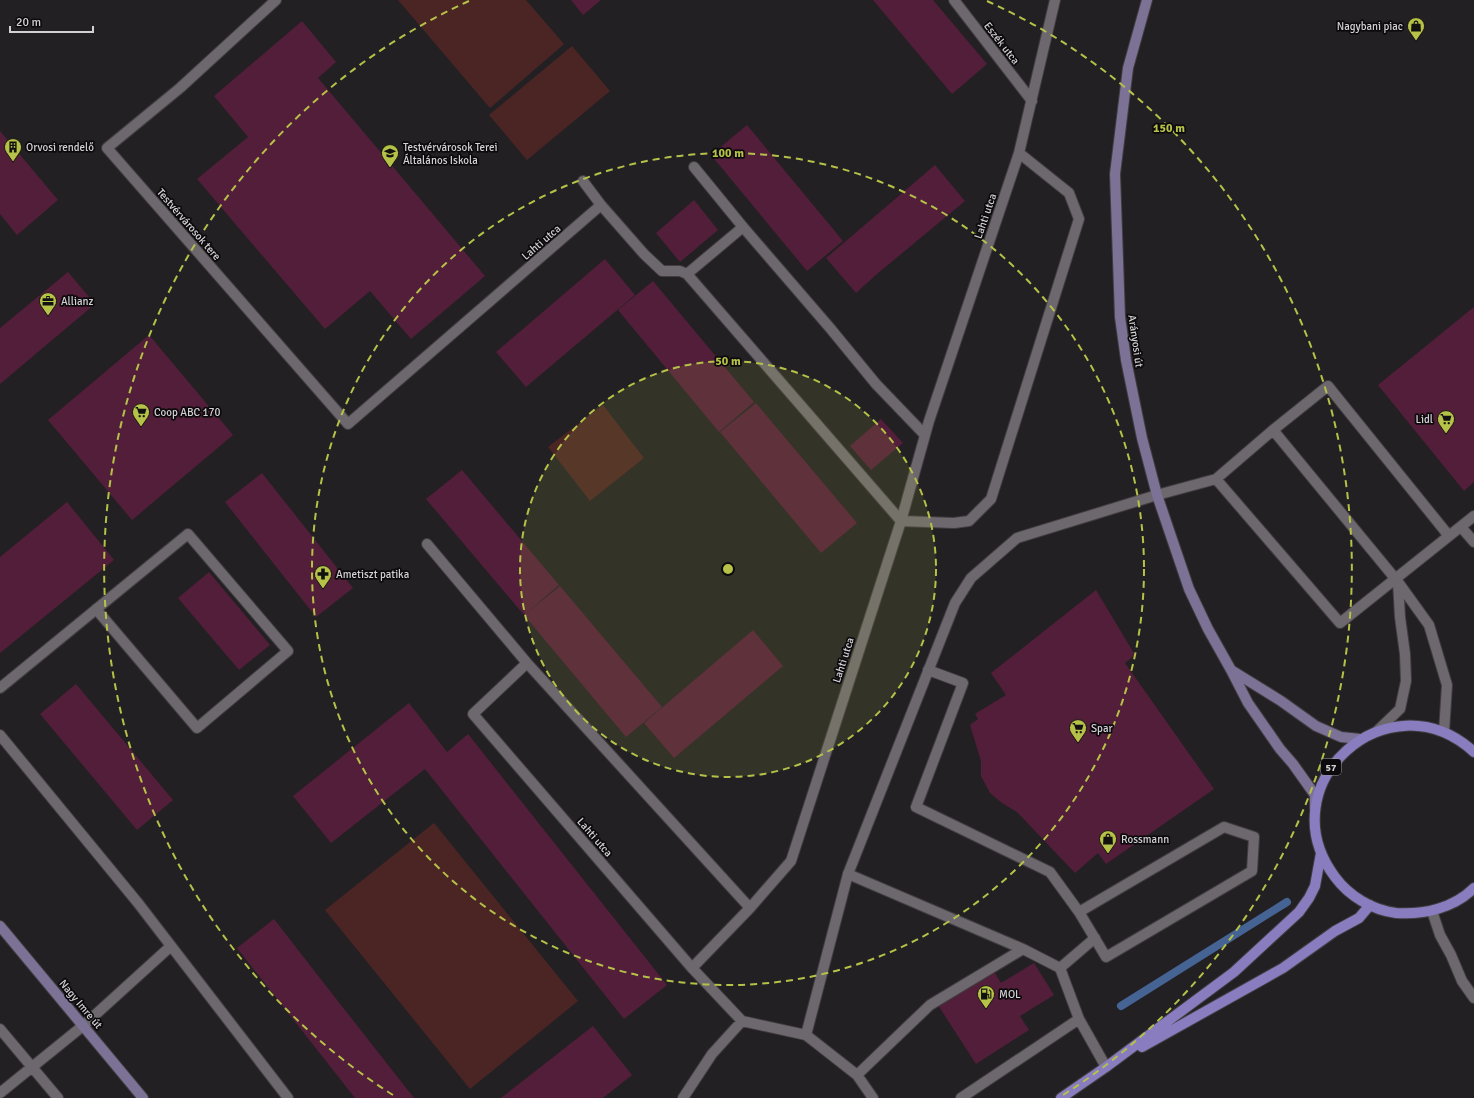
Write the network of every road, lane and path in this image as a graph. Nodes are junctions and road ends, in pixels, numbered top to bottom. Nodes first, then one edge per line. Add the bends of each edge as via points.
1 (276, 0) edge
2 (954, 0) edge
3 (1055, 0) edge
4 (1147, 0) edge
5 (1032, 101) junction
6 (1020, 153) junction
7 (694, 167) dead end
8 (583, 181) dead end
9 (601, 205) junction
10 (743, 227) junction
11 (686, 274) junction
12 (409, 371) joint
13 (1273, 430) junction
14 (925, 435) junction
15 (1216, 479) junction
16 (1157, 495) junction
17 (1474, 516) edge
18 (901, 521) junction
19 (1461, 527) junction
20 (1449, 536) junction
21 (1474, 542) edge
22 (427, 544) dead end
23 (1396, 581) junction
24 (96, 609) junction
25 (527, 663) junction
26 (928, 670) junction
27 (1231, 670) junction
28 (0, 688) edge
29 (1377, 731) junction
30 (1444, 732) junction
31 (0, 735) edge
32 (1360, 739) junction
33 (1470, 745) edge
34 (1474, 752) edge
35 (1315, 816) junction
36 (1321, 852) junction
37 (848, 874) junction
38 (1474, 888) edge
39 (1370, 906) junction
40 (750, 908) junction
41 (1432, 911) junction
42 (1079, 912) junction
43 (0, 926) edge
44 (1095, 938) junction
45 (171, 946) junction
46 (1023, 949) junction
47 (692, 968) junction
48 (1060, 968) junction
49 (1474, 998) edge
50 (1079, 1019) junction
51 (742, 1021) junction
52 (84, 1025) junction
53 (0, 1029) edge
54 (806, 1035) junction
55 (32, 1067) junction
56 (1106, 1067) junction
57 (857, 1074) junction
58 (0, 1093) edge
59 (58, 1098) edge
60 (143, 1098) edge
61 (288, 1098) edge
62 (683, 1098) edge
63 (873, 1098) edge
64 (961, 1098) edge
65 (1061, 1098) edge

1 - 12 street, Testvérvárosok tere via 180,88 107,148 348,424
2 - 5 street, Eszék utca
3 - 5 street, Lahti utca
4 - 16 main road, Arányosi út via 1128,68 1115,174 1120,317 1142,438
5 - 6 street, Lahti utca
6 - 14 street, Lahti utca
6 - 18 street via 1069,193 1079,219 992,499 969,521
7 - 10 street
8 - 9 street
9 - 11 street via 644,254 662,270
9 - 12 street, Lahti utca
10 - 11 street
10 - 14 street via 876,384
11 - 18 street
13 - 15 street
13 - 20 street via 1328,386
13 - 23 street
14 - 18 street, Lahti utca
15 - 16 street
15 - 23 street via 1340,623
16 - 26 street via 1017,538 971,578 955,603
16 - 27 main road, Arányosi út via 1189,589
17 - 19 street
18 - 40 street, Lahti utca via 791,861
19 - 20 street
19 - 21 street
20 - 23 street
22 - 25 street
23 - 29 street via 1406,681 1400,709
23 - 30 street via 1429,625 1447,686
24 - 24 street via 188,534 288,651 197,728
24 - 28 street
25 - 40 street
25 - 47 street, Lahti utca via 473,714
26 - 37 street
26 - 42 street via 963,683 916,807 1050,872
27 - 32 main road via 1316,726 1341,737
27 - 35 main road, Arányosi út via 1248,703 1315,795
29 - 30 main road, 57 via 1399,726 1422,726
29 - 32 main road, 57
30 - 33 main road, 57
31 - 45 street
32 - 35 main road, 57 via 1333,764 1324,780
33 - 34 main road, 57
35 - 36 main road, 57 via 1316,835
36 - 39 main road, 57 via 1340,884
36 - 56 main road, 57 via 1315,886 1299,912 1234,972
37 - 46 street
37 - 54 street
38 - 41 main road, 57 via 1452,904
39 - 41 main road, 57 via 1390,912 1411,914
39 - 56 main road, 57 via 1359,918 1335,931 1283,968
40 - 47 street, Lahti utca
41 - 49 street via 1440,935 1462,981
42 - 44 street
42 - 44 street via 1224,827 1254,838 1252,871 1106,957
43 - 52 main road, Nagy Imre út
44 - 48 street
45 - 52 street
45 - 61 street
46 - 48 street
46 - 57 street via 930,1005
47 - 51 street
48 - 50 street
50 - 56 street
50 - 64 street
51 - 54 street
51 - 62 street via 712,1054
52 - 55 street
52 - 60 main road, Nagy Imre út
53 - 55 street
54 - 57 street
55 - 58 street
55 - 59 street
56 - 65 main road, 57
57 - 63 street

